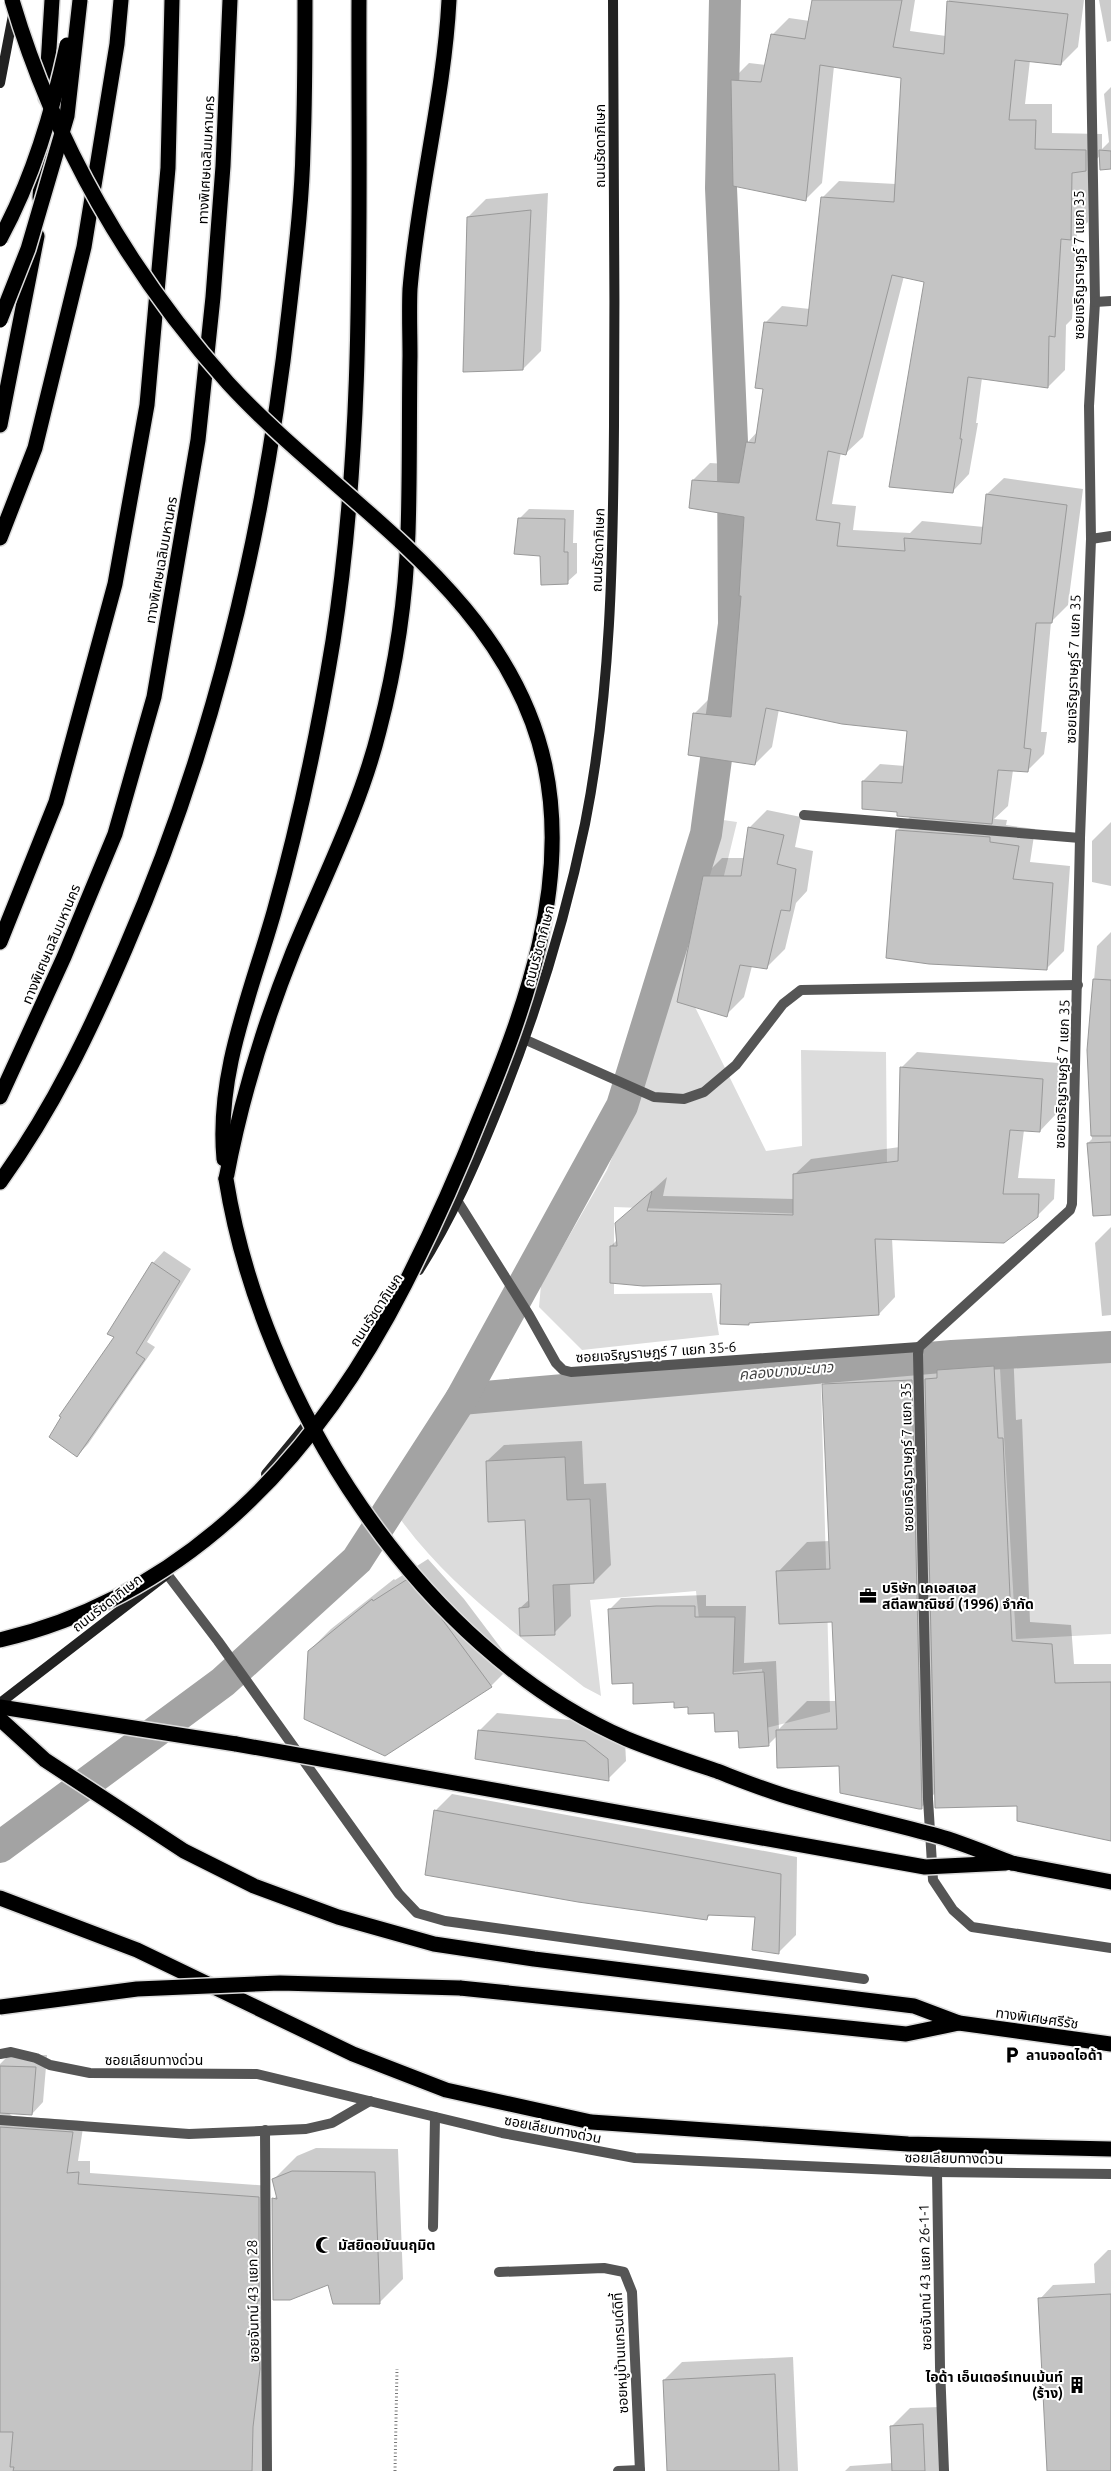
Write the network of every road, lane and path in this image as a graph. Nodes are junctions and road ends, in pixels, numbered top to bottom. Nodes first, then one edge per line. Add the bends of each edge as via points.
1 (14, 0) edge
2 (52, 0) edge
3 (79, 0) edge
4 (121, 0) edge
5 (172, 0) edge
6 (230, 0) edge
7 (305, 0) edge
8 (359, 0) edge
9 (449, 0) edge
10 (613, 0) edge
11 (1090, 0) edge
12 (0, 83) edge
13 (0, 239) edge
14 (1111, 301) edge
15 (1095, 302) junction
16 (0, 320) edge
17 (0, 426) edge
18 (1111, 536) edge
19 (0, 538) edge
20 (1091, 538) junction
21 (804, 815) dead end
22 (1080, 838) junction
23 (0, 942) edge
24 (1078, 985) junction
25 (526, 1040) junction
26 (0, 1097) edge
27 (226, 1179) junction
28 (0, 1182) edge
29 (458, 1202) junction
30 (919, 1351) junction
31 (167, 1574) junction
32 (0, 1640) edge
33 (0, 1706) edge
34 (0, 1719) edge
35 (46, 1760) junction
36 (1012, 1863) junction
37 (1111, 1882) edge
38 (0, 1898) edge
39 (1111, 1948) edge
40 (864, 1979) dead end
41 (0, 2007) edge
42 (959, 2023) junction
43 (1111, 2044) edge
44 (0, 2054) edge
45 (370, 2101) junction
46 (435, 2117) junction
47 (0, 2120) edge
48 (265, 2130) junction
49 (1111, 2149) edge
50 (937, 2172) junction
51 (1111, 2174) edge
52 (433, 2227) dead end
53 (499, 2272) dead end
54 (397, 2369) dead end
55 (640, 2470) edge
56 (267, 2471) edge
57 (395, 2471) edge
58 (618, 2471) edge
59 (944, 2471) edge

1 - 12 main road
1 - 32 highway, bridge via 23,36 56,124 106,218 165,305 230,385 281,436 425,563 483,632 523,700 536,731 546,768 551,854 550,888 541,940 503,1063 459,1170 416,1261 342,1392 298,1451 256,1497 195,1546 139,1584 79,1614
2 - 17 highway via 37,237
3 - 13 highway, bridge via 37,158 20,202
3 - 16 highway, bridge via 67,116 28,249
4 - 19 highway via 117,44 84,247 35,448
5 - 23 highway via 168,168 147,405 115,584 56,802
6 - 26 highway, ทางพิเศษเฉลิมมหานคร via 223,166 201,412 154,696 115,834 64,958
7 - 28 highway via 303,152 282,372 250,566 225,665 172,834 92,1026 48,1109
8 - 27 highway, bridge via 357,367 353,463 344,557 333,640 302,798 228,1075 222,1131
9 - 27 highway via 438,103 410,291 408,536 397,647 378,735 337,850 260,1041 239,1111
10 - 25 main road, ถนนรัชดาภิเษก via 613,524 602,714 585,823 553,957
11 - 15 street, ซอยเจริญราษฎร์ 7 แยก 35
14 - 15 street
15 - 20 street, ซอยเจริญราษฎร์ 7 แยก 35 via 1089,406
18 - 20 street
20 - 22 street, ซอยเจริญราษฎร์ 7 แยก 35
21 - 22 street
22 - 24 street, ซอยเจริญราษฎร์ 7 แยก 35
24 - 25 street via 801,990 783,1004 736,1065 704,1092 684,1099 654,1097
24 - 30 street, ซอยเจริญราษฎร์ 7 แยก 35 via 1070,1210
25 - 29 main road, ถนนรัชดาภิเษก
27 - 36 highway, bridge via 239,1245 258,1307 285,1372 340,1474 405,1564 458,1621 520,1676 573,1711 627,1739 794,1799 942,1836
29 - 30 street, ซอยเจริญราษฎร์ 7 แยก 35-6 via 556,1364 563,1370
29 - 31 main road, ถนนรัชดาภิเษก via 369,1349 258,1483
30 - 39 street, ซอยเจริญราษฎร์ 7 แยก 35 via 928,1799 933,1880 953,1910 972,1927
31 - 33 main road, ถนนรัชดาภิเษก
31 - 40 street via 399,1894 417,1913 426,1917
33 - 35 highway
33 - 36 highway, bridge via 236,1744 925,1867
34 - 35 highway
35 - 42 highway via 184,1851 254,1886 348,1919 434,1944 914,2006
36 - 37 highway
38 - 49 highway via 136,1950 353,2054 437,2086 590,2122 908,2144
41 - 42 highway, bridge via 137,1989 280,1983 460,1988 906,2034
42 - 43 highway, ทางพิเศษศรีรัช
44 - 45 street, ซอยเลียบทางด่วน via 11,2052 50,2065 90,2073 257,2074
45 - 46 street, ซอยเลียบทางด่วน
45 - 48 street via 332,2124 306,2129
46 - 50 street, ซอยเลียบทางด่วน via 635,2158
46 - 52 street
47 - 48 street via 189,2134
48 - 56 street, ซอยจันทน์ 43 แยก 28
50 - 51 street, ซอยเลียบทางด่วน
50 - 59 street, ซอยจันทน์ 43 แยก 26-1-1
53 - 55 street, ซอยหมู่บ้านแกรนด์ดิที้ via 604,2268 624,2272 632,2292
54 - 57 path
55 - 58 street, ซอยหมู่บ้านแกรนด์ดิที้

